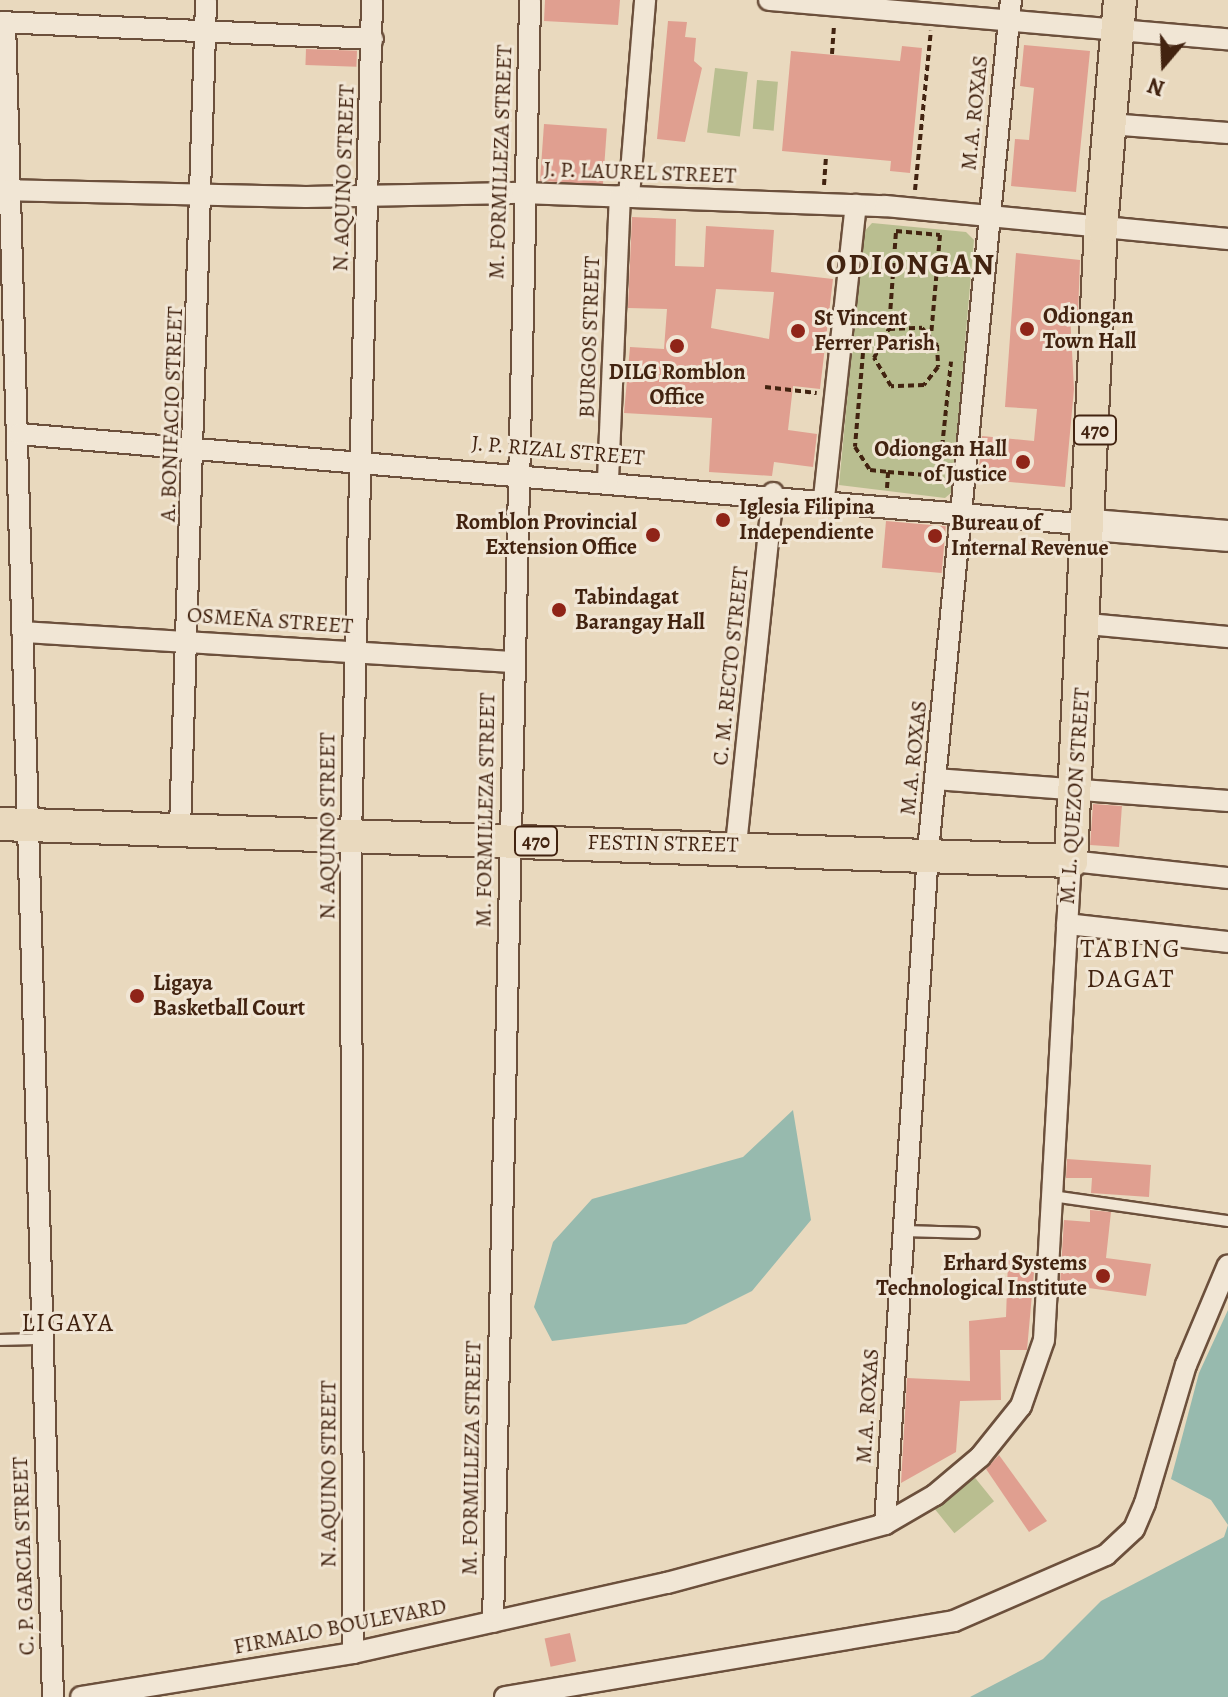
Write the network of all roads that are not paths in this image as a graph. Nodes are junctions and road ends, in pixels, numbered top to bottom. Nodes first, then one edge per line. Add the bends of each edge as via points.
1 (206, 0) edge
2 (372, 0) edge
3 (530, 0) edge
4 (645, 0) edge
5 (769, 0) edge
6 (1011, 0) edge
7 (1120, 0) edge
8 (898, 6) edge
9 (2, 22) edge
10 (1009, 22) junction
11 (205, 28) junction
12 (1118, 33) junction
13 (373, 39) junction
14 (1228, 39) edge
15 (1109, 124) junction
16 (1228, 133) edge
17 (6, 191) edge
18 (522, 193) junction
19 (369, 194) junction
20 (202, 195) junction
21 (625, 196) junction
22 (856, 205) junction
23 (988, 214) junction
24 (1101, 226) junction
25 (1228, 239) edge
26 (19, 434) junction
27 (196, 446) junction
28 (358, 458) junction
29 (520, 472) junction
30 (608, 480) junction
31 (773, 493) junction
32 (824, 498) junction
33 (961, 510) junction
34 (1092, 525) junction
35 (1228, 536) edge
36 (1087, 624) junction
37 (23, 632) junction
38 (1228, 637) edge
39 (189, 640) junction
40 (354, 650) junction
41 (514, 662) junction
42 (935, 779) junction
43 (1075, 789) junction
44 (1228, 801) edge
45 (14, 825) edge
46 (180, 829) junction
47 (351, 837) junction
48 (509, 841) junction
49 (736, 845) junction
50 (928, 851) junction
51 (1071, 861) junction
52 (1228, 878) edge
53 (1067, 924) junction
54 (1228, 942) edge
55 (1050, 1196) junction
56 (1228, 1221) edge
57 (903, 1231) junction
58 (974, 1233) dead end
59 (1228, 1265) edge
60 (41, 1339) junction
61 (0, 1340) edge
62 (885, 1524) junction
63 (493, 1622) junction
64 (353, 1653) junction
65 (53, 1697) edge
66 (81, 1697) edge
67 (505, 1697) edge

1 - 11 street, A. BONIFACIO STREET
2 - 13 street, N. AQUINO STREET
3 - 18 street, M. FORMILLEZA STREET
4 - 21 street, BURGOS STREET
5 - 8 street
6 - 10 street, M.A. ROXAS
7 - 12 main road, M. L. QUEZON STREET / 470
8 - 10 street
9 - 11 street
9 - 17 street, C. P. GARCIA STREET
10 - 12 street
10 - 23 street, M.A. ROXAS
11 - 13 street
11 - 20 street, A. BONIFACIO STREET
12 - 14 street
12 - 15 main road, M. L. QUEZON STREET / 470
13 - 19 street, N. AQUINO STREET
15 - 16 street
15 - 24 main road, M. L. QUEZON STREET / 470
17 - 20 street, J. P. LAUREL STREET
17 - 26 street, C. P. GARCIA STREET
18 - 19 street, J. P. LAUREL STREET
18 - 21 street, J. P. LAUREL STREET
18 - 29 street, M. FORMILLEZA STREET
19 - 20 street, J. P. LAUREL STREET
19 - 28 street, N. AQUINO STREET
20 - 27 street, A. BONIFACIO STREET
21 - 22 street, J. P. LAUREL STREET
21 - 30 street, BURGOS STREET
22 - 23 street, J. P. LAUREL STREET
22 - 32 street
23 - 24 street, J. P. LAUREL STREET
23 - 33 street, M.A. ROXAS
24 - 25 street, J. P. LAUREL STREET
24 - 34 main road, M. L. QUEZON STREET / 470
26 - 27 street, J. P. RIZAL STREET
26 - 37 street, C. P. GARCIA STREET
27 - 28 street, J. P. RIZAL STREET
27 - 39 street, A. BONIFACIO STREET
28 - 29 street, J. P. RIZAL STREET
28 - 40 street, N. AQUINO STREET
29 - 30 street, J. P. RIZAL STREET
29 - 41 street, M. FORMILLEZA STREET
30 - 31 street, J. P. RIZAL STREET
31 - 32 street, J. P. RIZAL STREET
31 - 49 street, C. M. RECTO STREET
32 - 33 street, J. P. RIZAL STREET
33 - 34 street, J. P. RIZAL STREET
33 - 42 street, M.A. ROXAS
34 - 35 street
34 - 36 main road, M. L. QUEZON STREET / 470
36 - 38 street
36 - 43 main road, M. L. QUEZON STREET / 470
37 - 39 street, OSMEÑA STREET
37 - 45 street, C. P. GARCIA STREET
39 - 40 street, OSMEÑA STREET
39 - 46 street, A. BONIFACIO STREET
40 - 41 street, OSMEÑA STREET
40 - 47 street, N. AQUINO STREET
41 - 48 street, M. FORMILLEZA STREET
42 - 43 street
42 - 50 street, M.A. ROXAS
43 - 44 street
43 - 51 main road, M. L. QUEZON STREET / 470
45 - 46 main road, FESTIN STREET / 470
45 - 60 street, C. P. GARCIA STREET
46 - 47 main road, FESTIN STREET / 470
47 - 48 main road, FESTIN STREET / 470
47 - 64 street, N. AQUINO STREET
48 - 49 main road, FESTIN STREET / 470
48 - 63 street, M. FORMILLEZA STREET
49 - 50 main road, FESTIN STREET / 470
50 - 51 main road, FESTIN STREET / 470
50 - 57 street, M.A. ROXAS
51 - 52 street, FESTIN STREET
51 - 53 street, M. L. QUEZON STREET
53 - 54 street
53 - 55 street, M. L. QUEZON STREET
55 - 56 lane
55 - 62 street, M. L. QUEZON STREET via 1044,1340 1021,1406 980,1457 935,1495
57 - 58 lane
57 - 62 street, M.A. ROXAS
59 - 67 street via 1186,1365 1134,1529 1106,1555 954,1621
60 - 61 lane
60 - 65 street, C. P. GARCIA STREET
62 - 63 street, FIRMALO BOULEVARD
63 - 64 street, FIRMALO BOULEVARD
64 - 66 street, FIRMALO BOULEVARD

